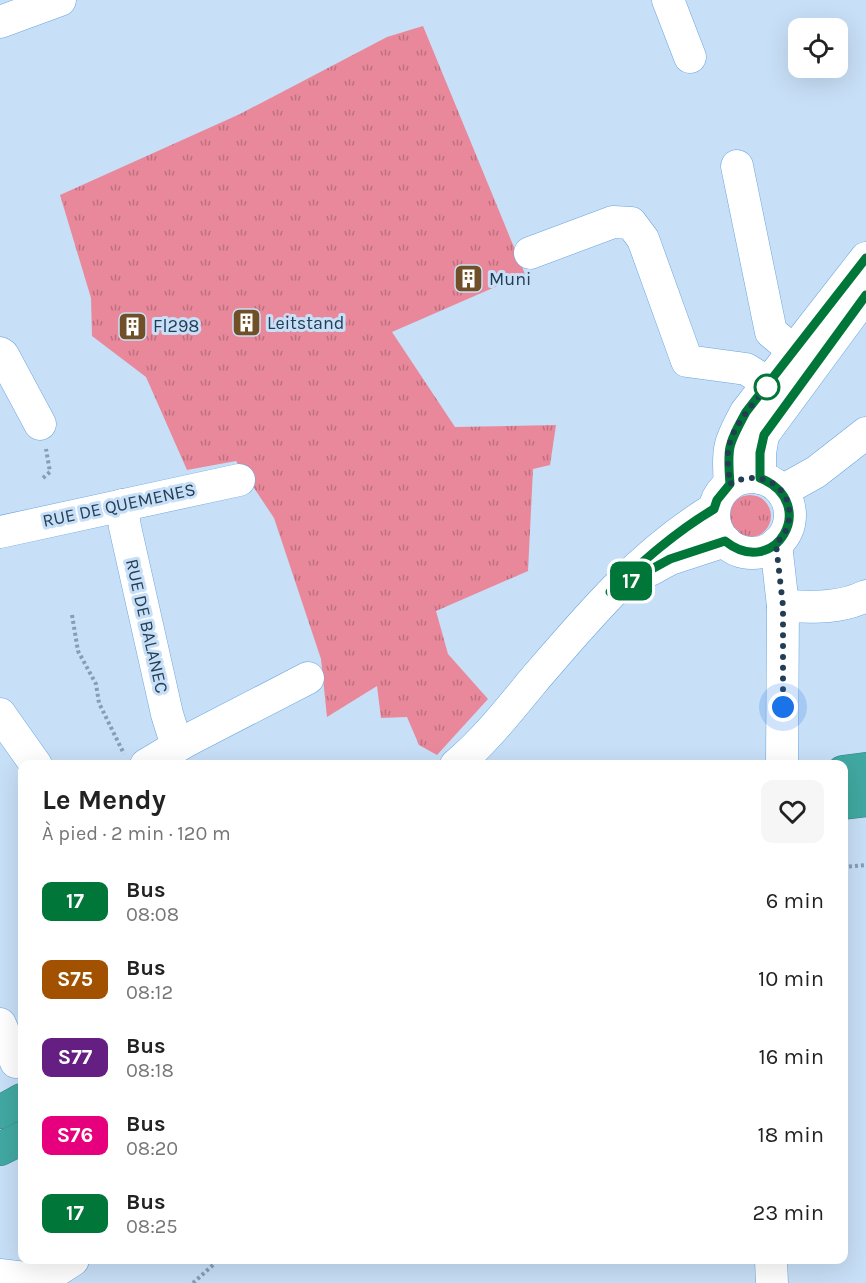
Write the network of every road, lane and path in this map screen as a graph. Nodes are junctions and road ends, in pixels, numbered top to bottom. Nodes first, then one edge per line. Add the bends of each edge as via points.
1 (60, 0) edge
2 (668, 0) edge
3 (0, 22) edge
4 (690, 57) dead end
5 (737, 166) dead end
6 (530, 253) dead end
7 (866, 258) edge
8 (866, 295) edge
9 (0, 353) edge
10 (804, 358) junction
11 (770, 384) junction
12 (40, 424) joint
13 (866, 434) edge
14 (43, 478) dead end
15 (238, 480) dead end
16 (771, 484) junction
17 (722, 497) junction
18 (122, 505) junction
19 (0, 532) edge
20 (725, 541) junction
21 (776, 544) junction
22 (610, 592) junction
23 (866, 596) edge
24 (783, 606) junction
25 (72, 615) dead end
26 (308, 678) dead end
27 (0, 714) edge
28 (177, 746) junction
29 (32, 760) edge
30 (135, 760) edge
31 (461, 760) edge
32 (782, 760) edge
33 (866, 769) edge
34 (852, 796) edge
35 (866, 865) edge
36 (848, 867) edge
37 (0, 1024) edge
38 (13, 1063) edge
39 (18, 1102) edge
40 (0, 1112) edge
41 (18, 1140) edge
42 (0, 1149) edge
43 (67, 1264) edge
44 (214, 1264) dead end
45 (771, 1264) edge
46 (0, 1275) edge
47 (42, 1281) edge
48 (193, 1283) edge
49 (772, 1283) edge

1 - 3 street
2 - 4 street
5 - 10 street via 771,332
6 - 11 street via 613,222 631,223 643,239 687,361 746,369
7 - 10 street
8 - 10 street
9 - 12 street
10 - 11 street
10 - 16 street via 764,435 760,453
11 - 17 street via 746,412 731,438
12 - 14 path via 49,441 45,447 50,472
13 - 16 street via 816,472
15 - 18 street, RUE DE QUEMENES
16 - 17 street via 739,479
16 - 21 street via 788,502 790,515 787,531
17 - 20 street via 715,521
17 - 22 street
18 - 19 street, RUE DE QUEMENES
18 - 28 street, RUE DE BALANEC
20 - 21 street via 744,552 756,553
20 - 22 street via 670,559
21 - 24 street
22 - 31 street
23 - 24 street via 829,607
24 - 32 street
25 - 30 path via 78,651 96,684 99,703
26 - 28 street
27 - 29 street
28 - 30 street
33 - 34 highway
35 - 36 path
37 - 38 street
39 - 40 highway
41 - 42 highway
43 - 47 street
44 - 48 path
45 - 49 street
46 - 47 street

